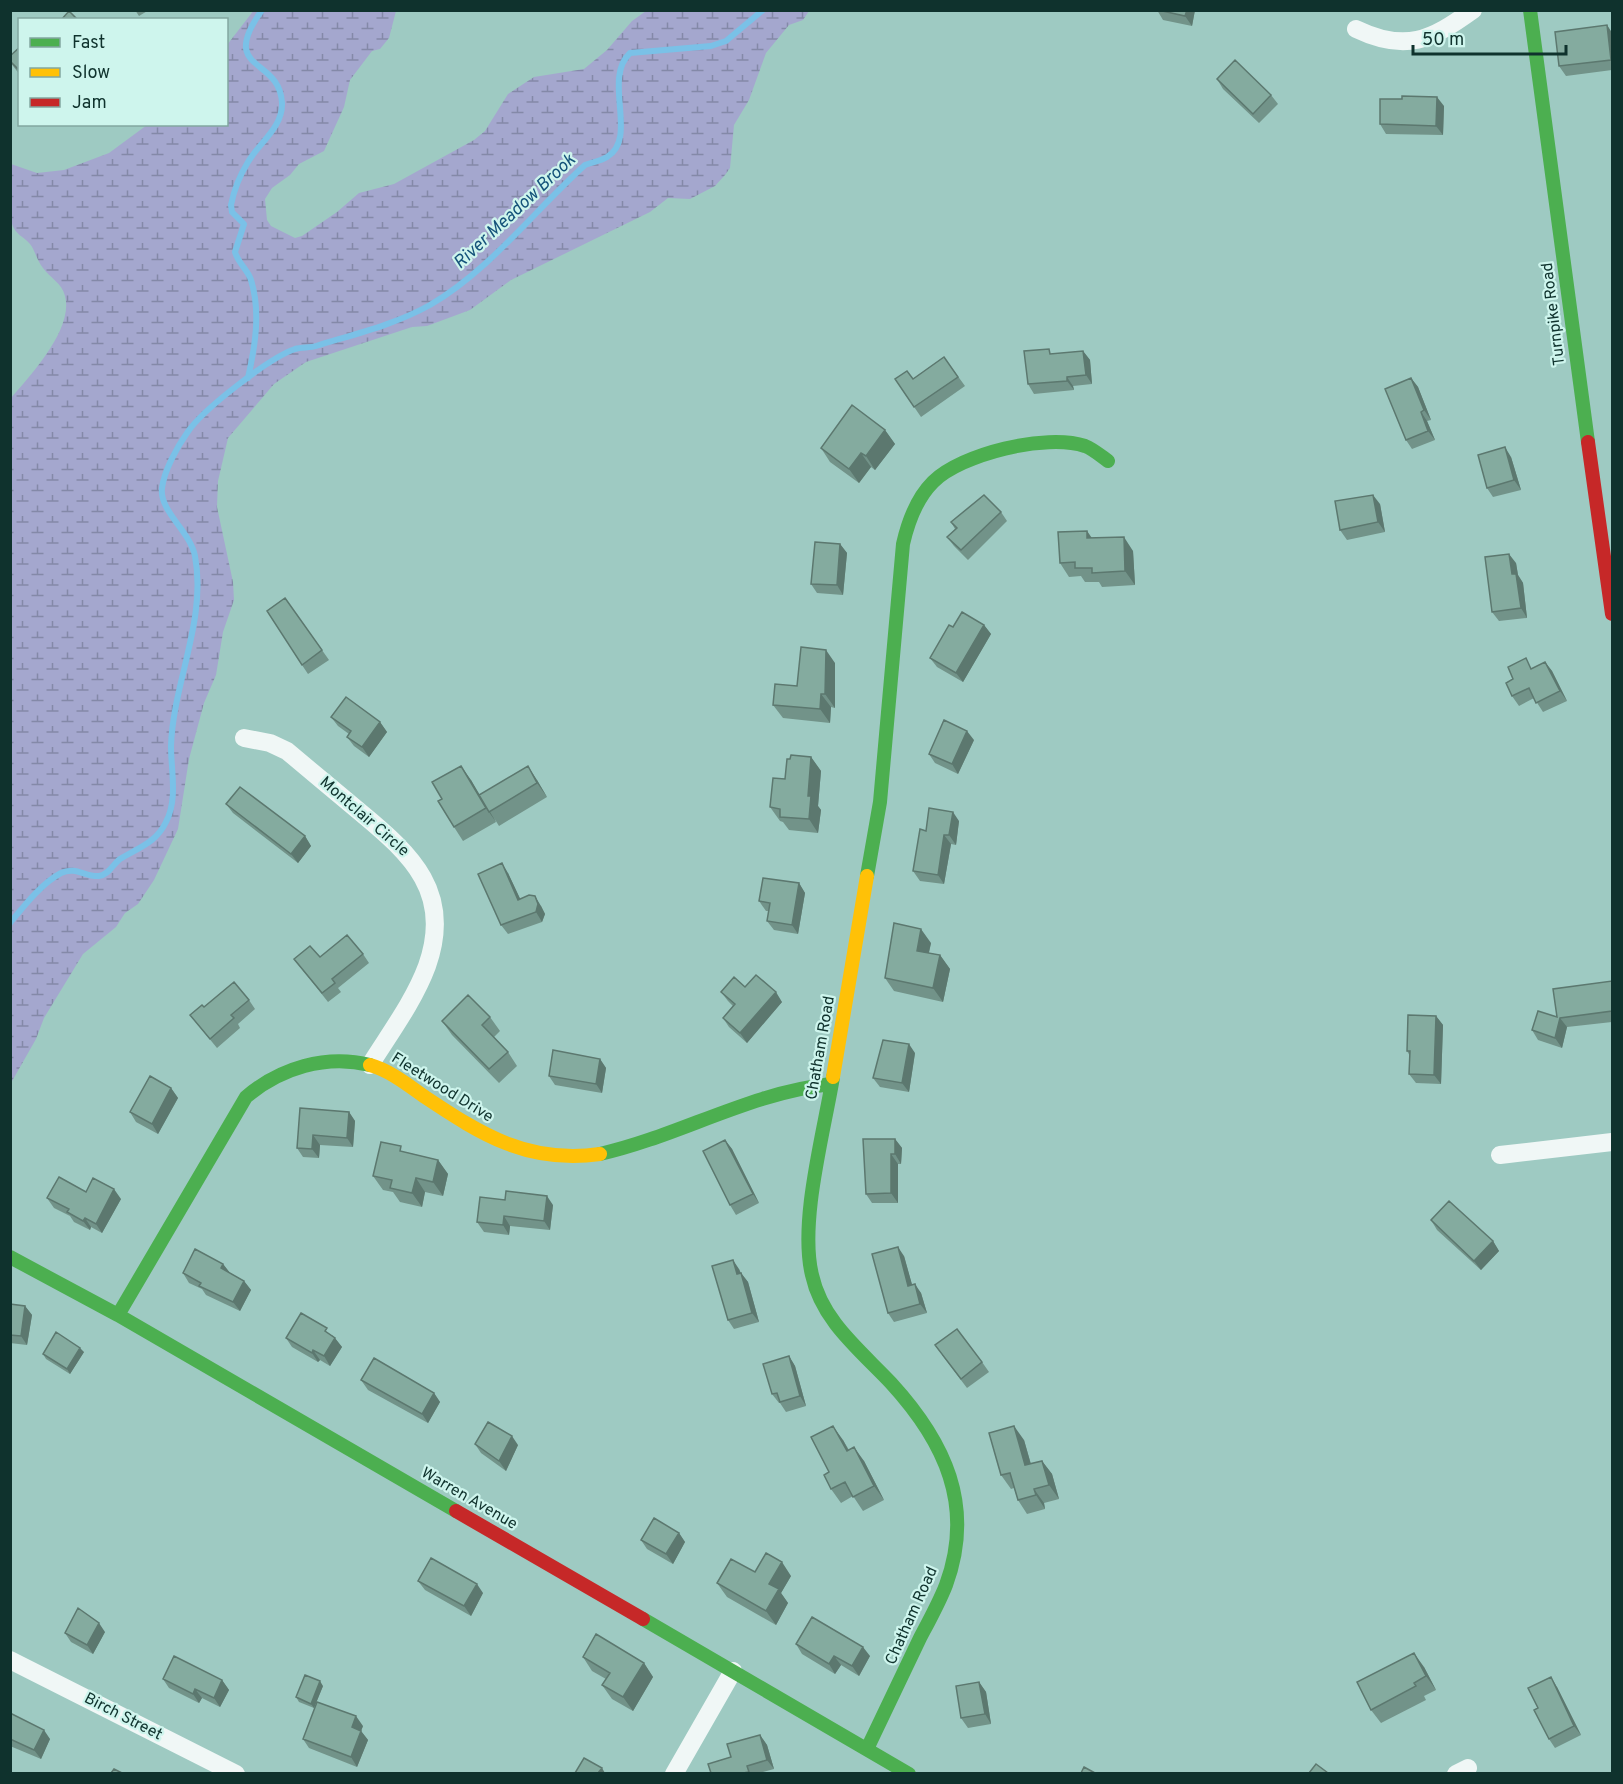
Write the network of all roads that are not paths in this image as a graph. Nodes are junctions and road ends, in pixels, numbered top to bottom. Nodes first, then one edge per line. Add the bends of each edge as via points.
1 (1473, 10) edge
2 (1530, 10) edge
3 (1356, 29) dead end
4 (1108, 461) dead end
5 (1612, 614) edge
6 (244, 738) dead end
7 (370, 1065) junction
8 (831, 1084) junction
9 (1612, 1142) edge
10 (1500, 1155) dead end
11 (10, 1257) edge
12 (118, 1315) junction
13 (10, 1660) edge
14 (733, 1671) junction
15 (867, 1749) junction
16 (236, 1773) edge
17 (674, 1773) edge
18 (909, 1773) edge

1 - 3 street via 1441,32 1414,43
2 - 5 street, Turnpike Road
4 - 8 street, Chatham Road via 1084,446 1056,444 1027,445 969,459 933,481 908,523 880,802
6 - 7 street, Montclair Circle via 270,742 287,751 391,838 428,885 434,915 431,954 417,989
7 - 8 street, Fleetwood Drive via 394,1075 493,1138 532,1152 562,1156 609,1153 642,1145 771,1094
7 - 12 street, Fleetwood Drive via 339,1061 302,1067 270,1078 246,1097
8 - 15 street, Chatham Road via 808,1218 806,1250 811,1275 823,1307 841,1332 905,1397 946,1457 960,1524 946,1585
9 - 10 street
11 - 12 street, Warren Avenue
12 - 14 street, Warren Avenue
13 - 16 street, Birch Street
14 - 15 street, Warren Avenue
14 - 17 street
15 - 18 street, Warren Avenue

